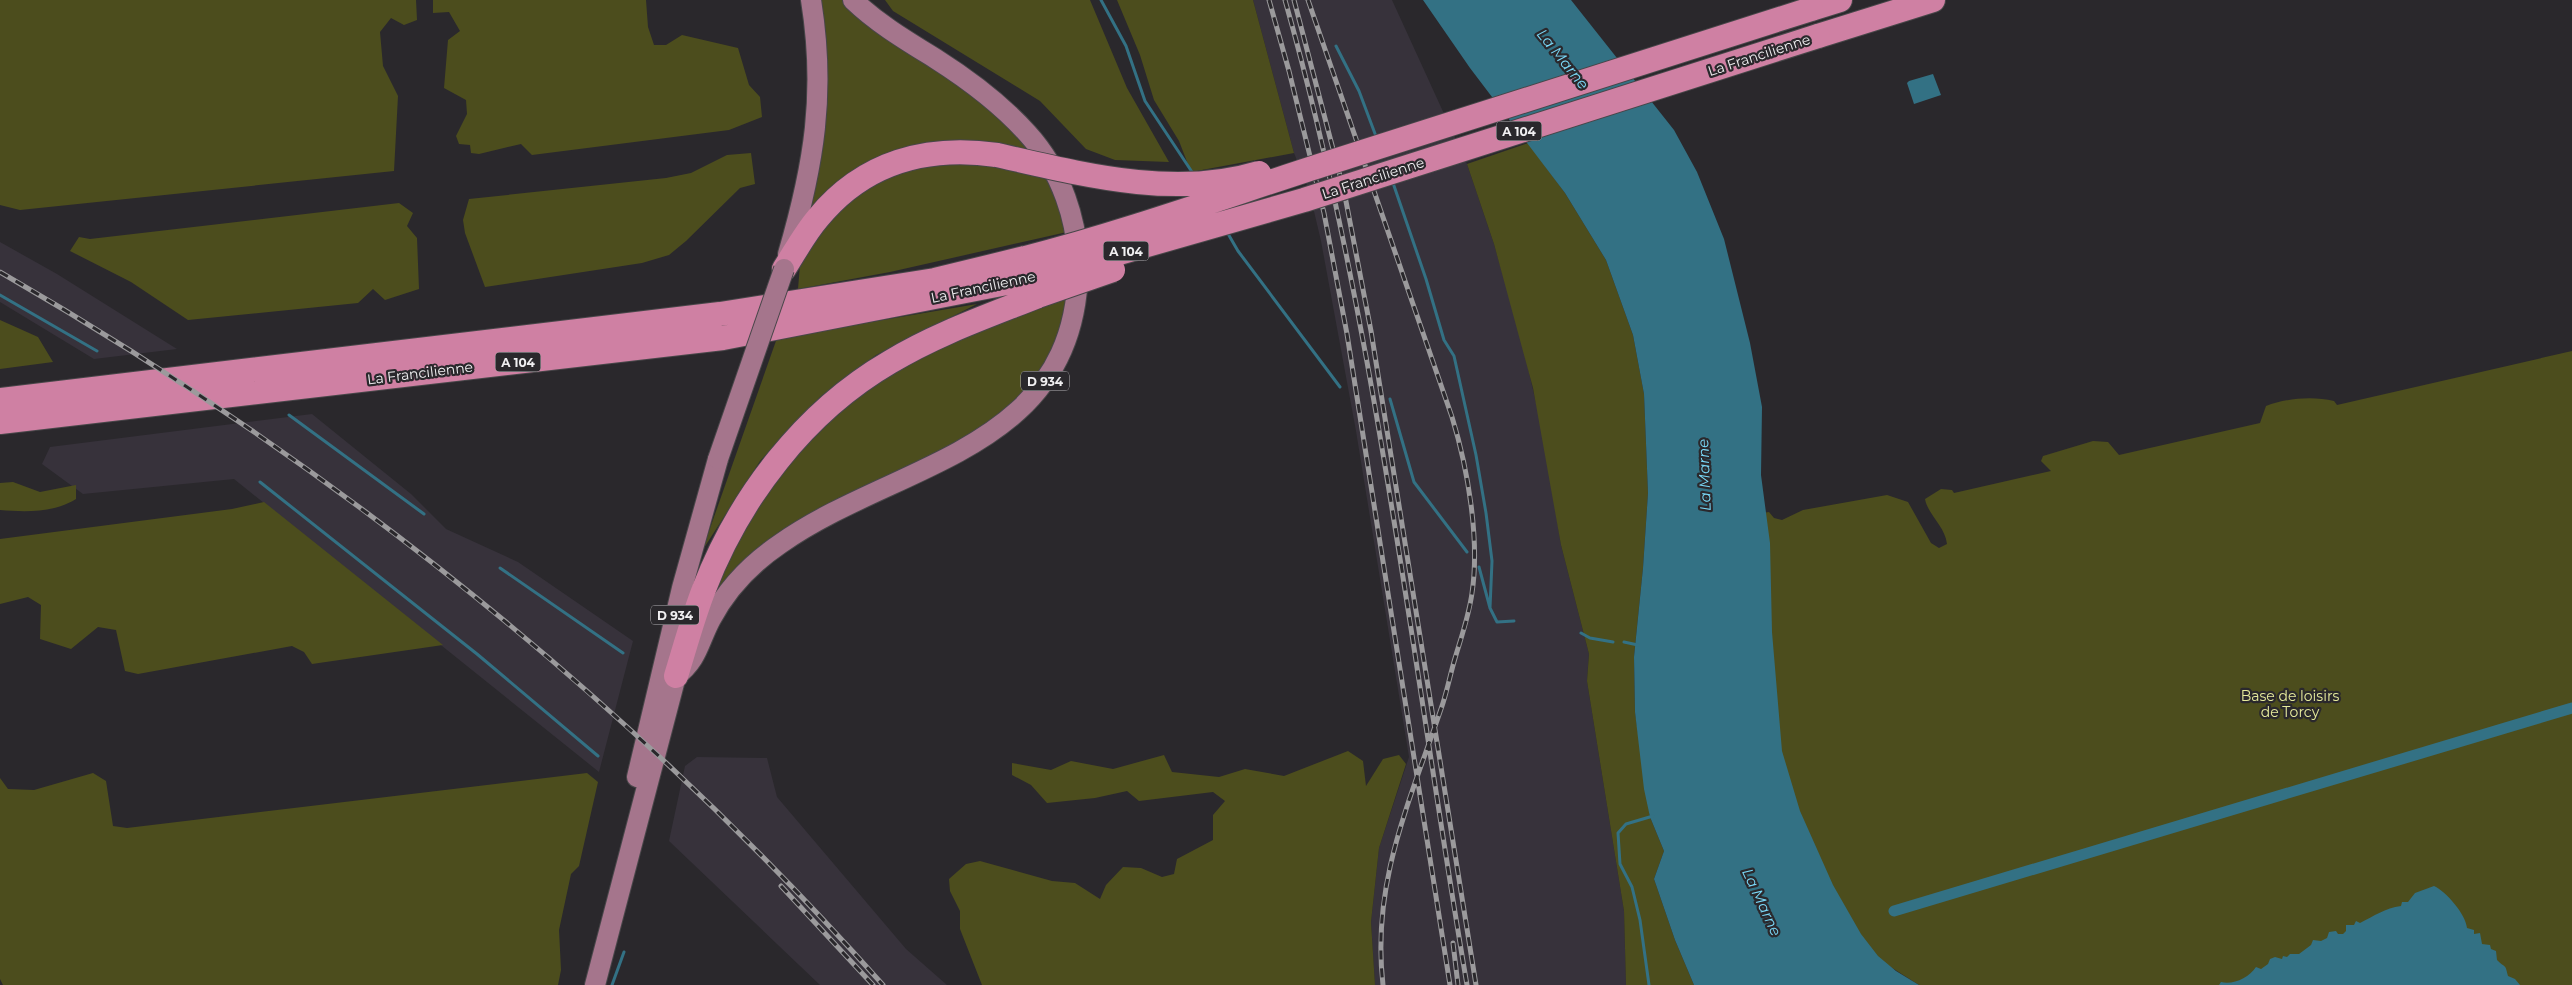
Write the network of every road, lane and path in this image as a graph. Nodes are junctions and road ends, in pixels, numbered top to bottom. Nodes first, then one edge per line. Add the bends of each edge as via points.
1 (811, 0) edge
2 (853, 0) edge
3 (1840, 0) edge
4 (1933, 0) edge
5 (1319, 166) junction
6 (784, 269) junction
7 (1032, 277) junction
8 (0, 400) edge
9 (0, 422) edge
10 (676, 676) junction
11 (589, 985) edge
12 (595, 985) edge

1 - 6 main road, D 934 via 818,71 813,156
2 - 10 main road, D 934 via 891,31 990,97 1028,134 1056,174 1072,221 1078,255 1077,292 1071,325 1043,385 986,438 949,459 819,519 778,545 749,570 726,594 710,620 690,666
3 - 5 highway, La Francilienne / A 104, bridge
4 - 7 highway, La Francilienne / A 104, bridge via 1219,225
5 - 6 highway, bridge via 1292,162 1248,176 1183,185 1082,174 997,155 937,153 895,162 862,178 818,218
5 - 7 highway, La Francilienne / A 104, bridge via 1093,241
6 - 11 main road, D 934, bridge via 718,459 682,588
7 - 8 highway, La Francilienne / A 104 via 935,280 720,314
7 - 9 highway, La Francilienne / A 104 via 722,338
7 - 10 highway via 969,324 890,361 860,381 782,454 729,534 704,589
10 - 12 main road

